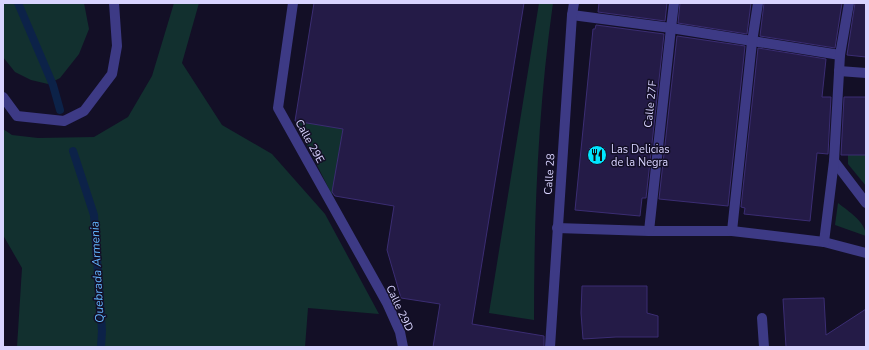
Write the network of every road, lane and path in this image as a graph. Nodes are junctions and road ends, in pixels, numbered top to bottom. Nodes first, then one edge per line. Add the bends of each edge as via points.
1 (114, 3) edge
2 (293, 3) edge
3 (574, 3) edge
4 (674, 3) edge
5 (758, 3) edge
6 (849, 3) edge
7 (572, 15) junction
8 (671, 28) junction
9 (752, 42) junction
10 (840, 55) junction
11 (839, 71) junction
12 (866, 73) edge
13 (3, 97) edge
14 (834, 161) junction
15 (866, 203) edge
16 (557, 228) junction
17 (649, 232) junction
18 (732, 232) junction
19 (824, 242) junction
20 (866, 253) edge
21 (373, 279) joint
22 (762, 318) dead end
23 (403, 347) edge
24 (550, 347) edge
25 (764, 347) edge

1 - 13 street via 117,46 112,74 84,111 64,121 17,116
2 - 21 street, Calle 29E via 278,108
3 - 7 street, Calle 28
4 - 8 street, Calle 27F
5 - 9 street
6 - 10 street
7 - 8 street
7 - 16 street, Calle 28
8 - 9 street
8 - 17 street, Calle 27F
9 - 10 street
9 - 18 street
10 - 11 street
11 - 12 street
11 - 14 street
14 - 15 street
14 - 19 street
16 - 17 street
16 - 24 street, Calle 28
17 - 18 street
18 - 19 street
19 - 20 street
21 - 23 street, Calle 29D via 400,332
22 - 25 street

